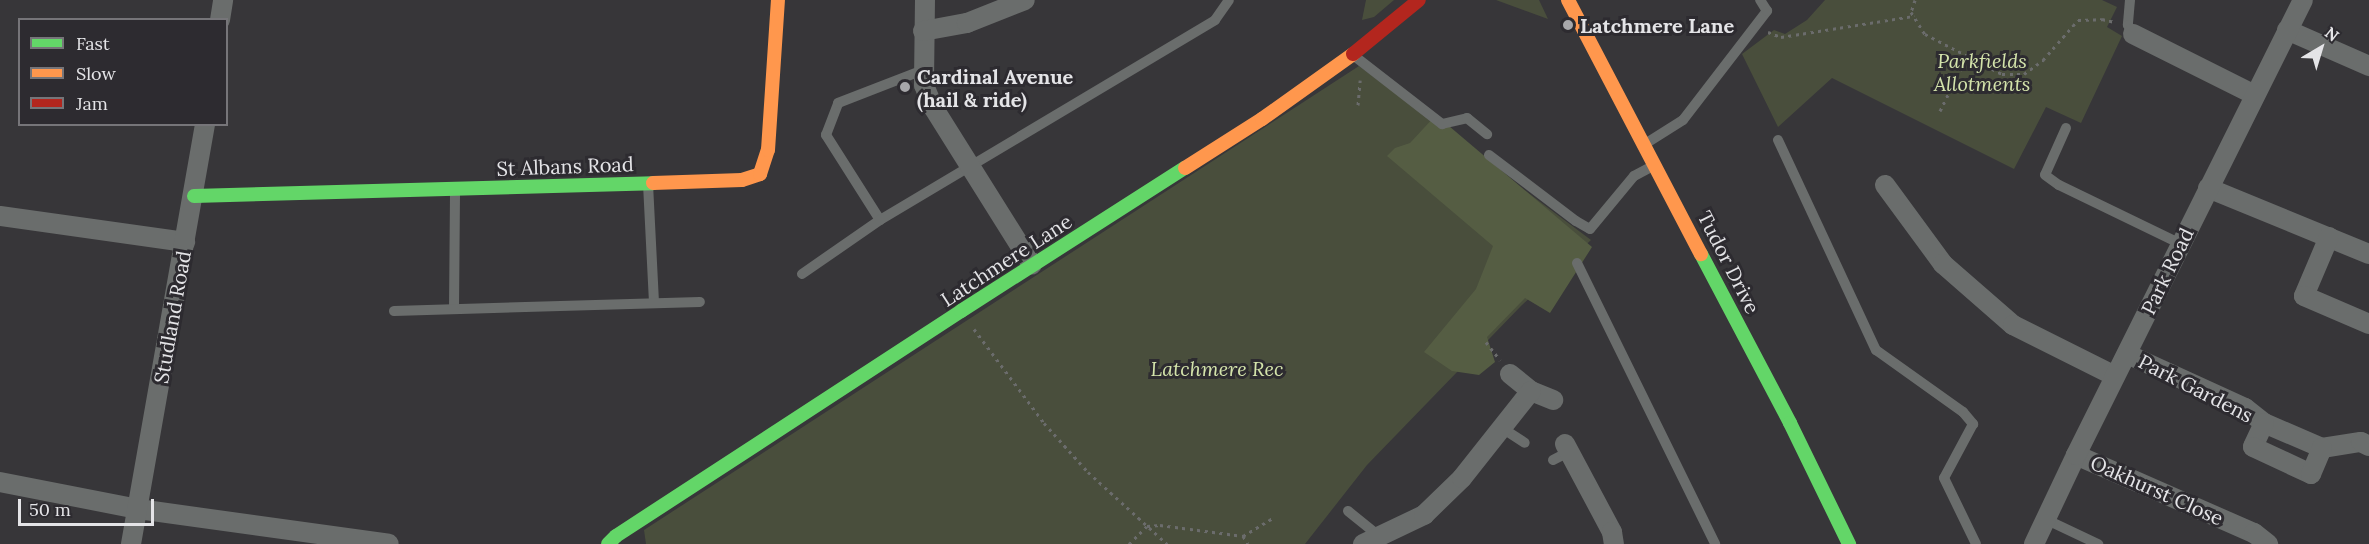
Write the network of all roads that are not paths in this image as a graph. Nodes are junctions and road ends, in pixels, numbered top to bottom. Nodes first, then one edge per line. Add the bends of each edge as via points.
1 (223, 0) edge
2 (778, 0) edge
3 (925, 0) edge
4 (1025, 0) edge
5 (1229, 0) edge
6 (1419, 0) edge
7 (1568, 0) edge
8 (1760, 0) edge
9 (2130, 0) edge
10 (2303, 0) edge
11 (220, 18) edge
12 (2131, 29) joint
13 (2287, 30) junction
14 (923, 31) junction
15 (1352, 54) junction
16 (2369, 66) edge
17 (923, 70) junction
18 (2255, 95) junction
19 (205, 126) edge
20 (2066, 128) dead end
21 (1487, 134) dead end
22 (1778, 140) dead end
23 (1645, 144) junction
24 (1490, 155) dead end
25 (970, 165) junction
26 (1655, 165) junction
27 (648, 183) junction
28 (1885, 185) dead end
29 (2208, 188) junction
30 (455, 189) junction
31 (194, 196) junction
32 (0, 216) edge
33 (880, 220) junction
34 (2329, 237) junction
35 (185, 242) junction
36 (2181, 244) junction
37 (2369, 254) edge
38 (1577, 263) dead end
39 (1032, 266) junction
40 (802, 274) dead end
41 (654, 302) junction
42 (700, 302) dead end
43 (454, 309) junction
44 (394, 311) dead end
45 (2369, 324) edge
46 (2127, 354) junction
47 (1510, 374) road end
48 (2115, 376) junction
49 (1531, 391) junction
50 (1553, 400) dead end
51 (2264, 423) junction
52 (1502, 428) junction
53 (1525, 443) dead end
54 (2369, 446) edge
55 (2322, 448) junction
56 (1562, 452) dead end
57 (2076, 455) junction
58 (0, 482) edge
59 (138, 509) junction
60 (1348, 511) dead end
61 (2044, 519) junction
62 (1371, 540) edge
63 (131, 544) edge
64 (389, 544) edge
65 (608, 544) edge
66 (1614, 544) edge
67 (1716, 544) edge
68 (1849, 544) edge
69 (1976, 544) edge
70 (2034, 544) edge
71 (2098, 544) edge
72 (2268, 544) edge

1 - 11 street
2 - 27 street, St Albans Road via 768,150 760,174 742,180
3 - 14 street
4 - 14 street via 968,22
5 - 25 lane via 1215,20
6 - 15 street, Latchmere Lane
7 - 23 street, Tudor Drive
8 - 23 lane via 1767,11 1683,120
9 - 12 lane
10 - 13 street, Park Road
12 - 18 street
13 - 16 street
13 - 18 street, Park Road
14 - 17 street
15 - 21 lane via 1442,124 1467,118
15 - 39 street, Latchmere Lane via 1262,119
17 - 25 street via 933,108
17 - 33 lane via 838,103 826,135
18 - 29 street, Park Road
19 - 31 street, Studland Road
20 - 36 lane via 2045,175
22 - 69 lane via 1876,350 1963,412 1973,424 1944,478
23 - 26 street, Tudor Drive
24 - 26 lane via 1590,229 1634,177
25 - 33 lane
25 - 39 street
26 - 68 street, Tudor Drive
27 - 30 street, St Albans Road
27 - 41 lane
28 - 48 street via 1943,264 2013,325
29 - 34 street
29 - 36 street, Park Road
30 - 31 street, St Albans Road
30 - 43 lane
31 - 35 street, Studland Road
32 - 35 street
33 - 40 lane
34 - 37 street
34 - 45 street via 2304,296
35 - 59 street, Studland Road
36 - 46 street, Park Road
38 - 67 lane
39 - 65 street, Latchmere Lane
41 - 42 lane
41 - 43 lane
43 - 44 lane
46 - 48 street, Park Road
46 - 51 street, Park Gardens via 2245,408
47 - 49 street
48 - 57 street, Park Road
49 - 50 street
49 - 52 street
51 - 55 street, Park Gardens
51 - 55 street, Park Gardens via 2253,447 2311,474
52 - 53 lane
52 - 62 street via 1462,478 1424,515
54 - 55 street via 2361,442
56 - 66 street via 1612,532
57 - 61 street, Park Road
57 - 72 street, Oakhurst Close via 2254,533
58 - 59 street
59 - 63 street, Studland Road
59 - 64 street
60 - 62 lane
61 - 70 street, Park Road
61 - 71 lane

